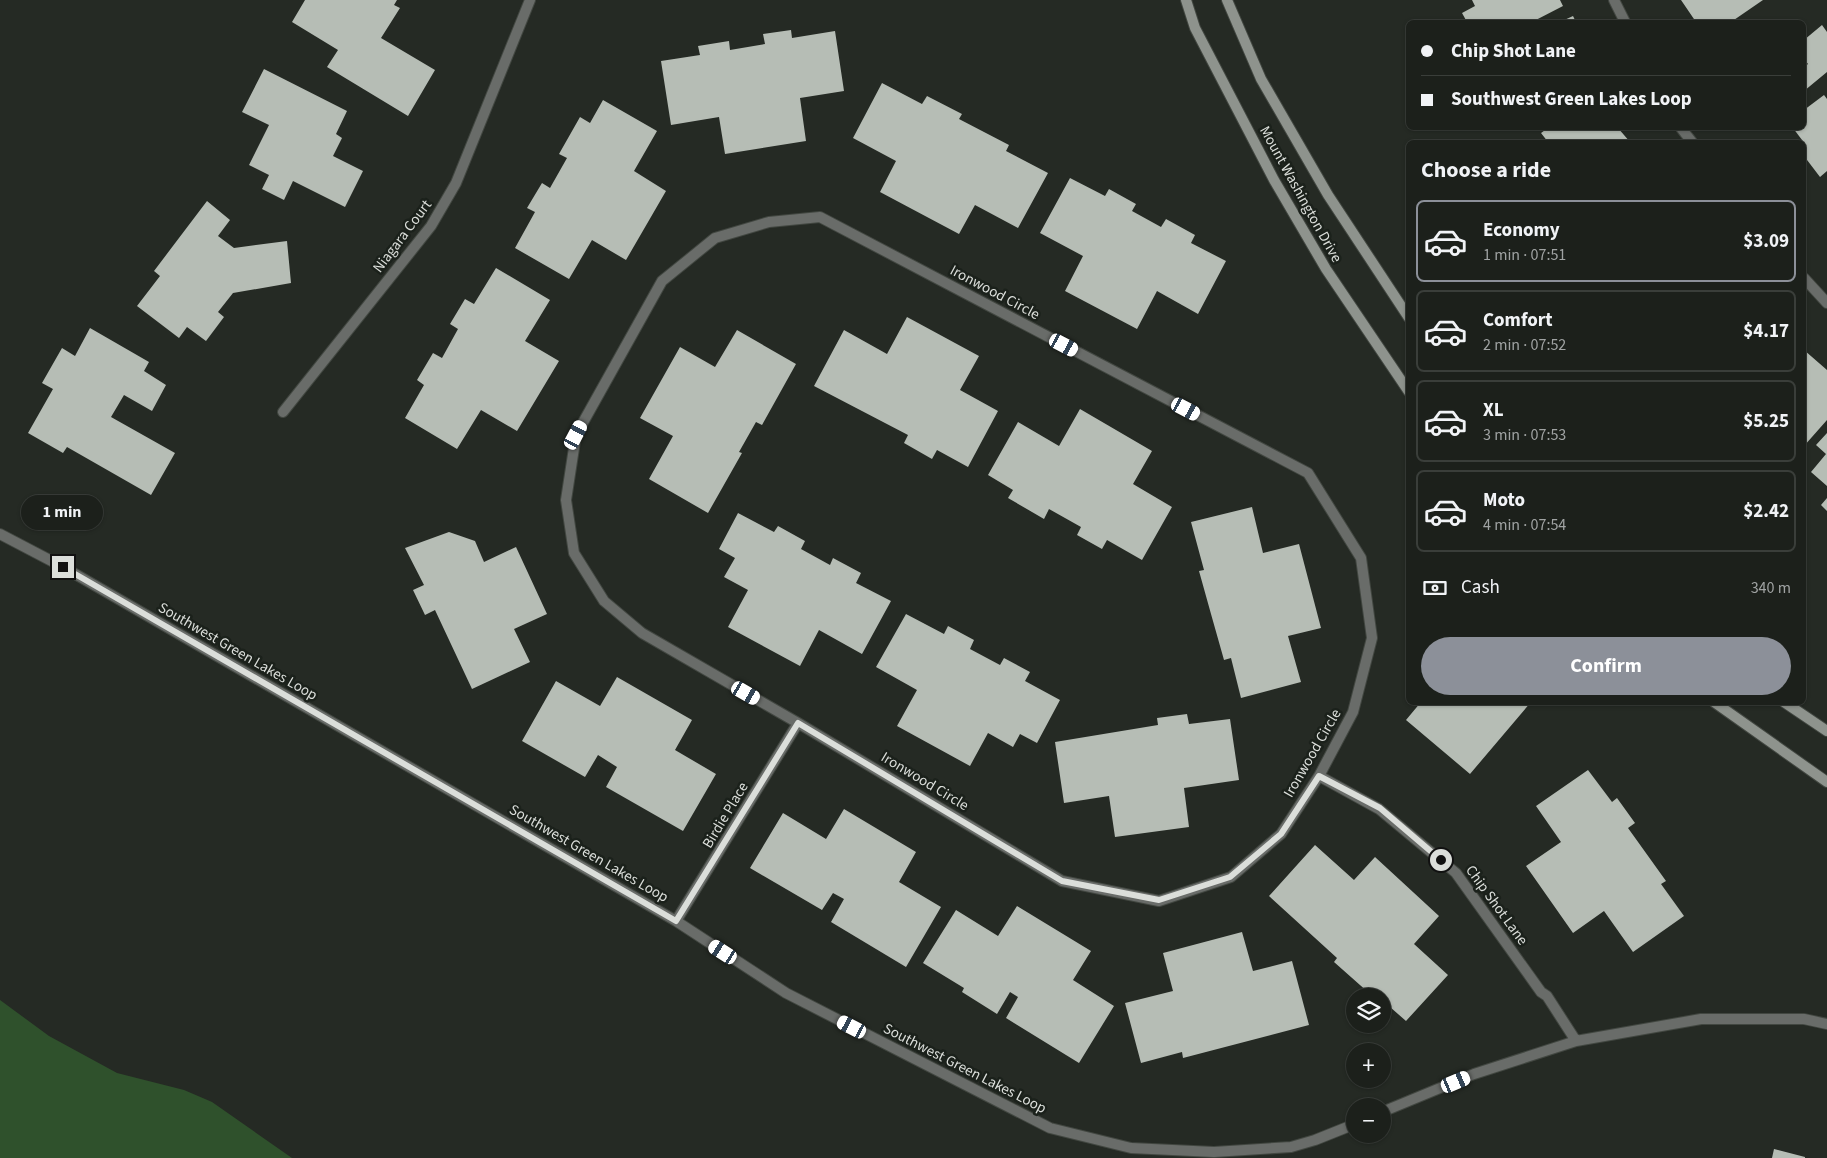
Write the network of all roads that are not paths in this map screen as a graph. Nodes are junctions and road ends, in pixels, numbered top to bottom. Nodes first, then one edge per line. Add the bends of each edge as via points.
1 (530, 0) edge
2 (1186, 0) edge
3 (1227, 0) edge
4 (1614, 0) edge
5 (1625, 20) edge
6 (1683, 130) edge
7 (1690, 140) edge
8 (1806, 280) edge
9 (1827, 303) edge
10 (1406, 313) edge
11 (1406, 388) edge
12 (283, 412) dead end
13 (0, 534) edge
14 (1718, 705) edge
15 (1788, 705) edge
16 (798, 723) junction
17 (1827, 731) edge
18 (1319, 776) junction
19 (1827, 782) edge
20 (676, 921) junction
21 (1827, 1024) edge
22 (1576, 1041) junction
23 (1391, 1108) edge
24 (1346, 1128) edge

1 - 12 street, Niagara Court via 456,183 431,226
2 - 11 main road, Mount Washington Drive via 1195,28 1274,180 1326,269
3 - 10 main road, Mount Washington Drive via 1262,79 1323,187
4 - 5 street
6 - 7 street
8 - 9 street
13 - 20 street, Southwest Green Lakes Loop via 63,567
14 - 19 main road
15 - 17 main road
16 - 18 street, Ironwood Circle via 1062,881 1159,900 1230,877 1281,834
16 - 18 street, Ironwood Circle via 642,634 604,601 574,553 566,500 576,435 662,281 715,238 769,222 820,217 1308,473 1361,558 1372,638 1353,712
16 - 20 street, Birdie Place
18 - 22 street, Chip Shot Lane via 1380,808 1456,872
20 - 24 street, Southwest Green Lakes Loop via 786,993 1050,1128 1131,1148 1214,1152 1291,1147
21 - 22 street via 1804,1019 1701,1019
22 - 23 street via 1474,1074

